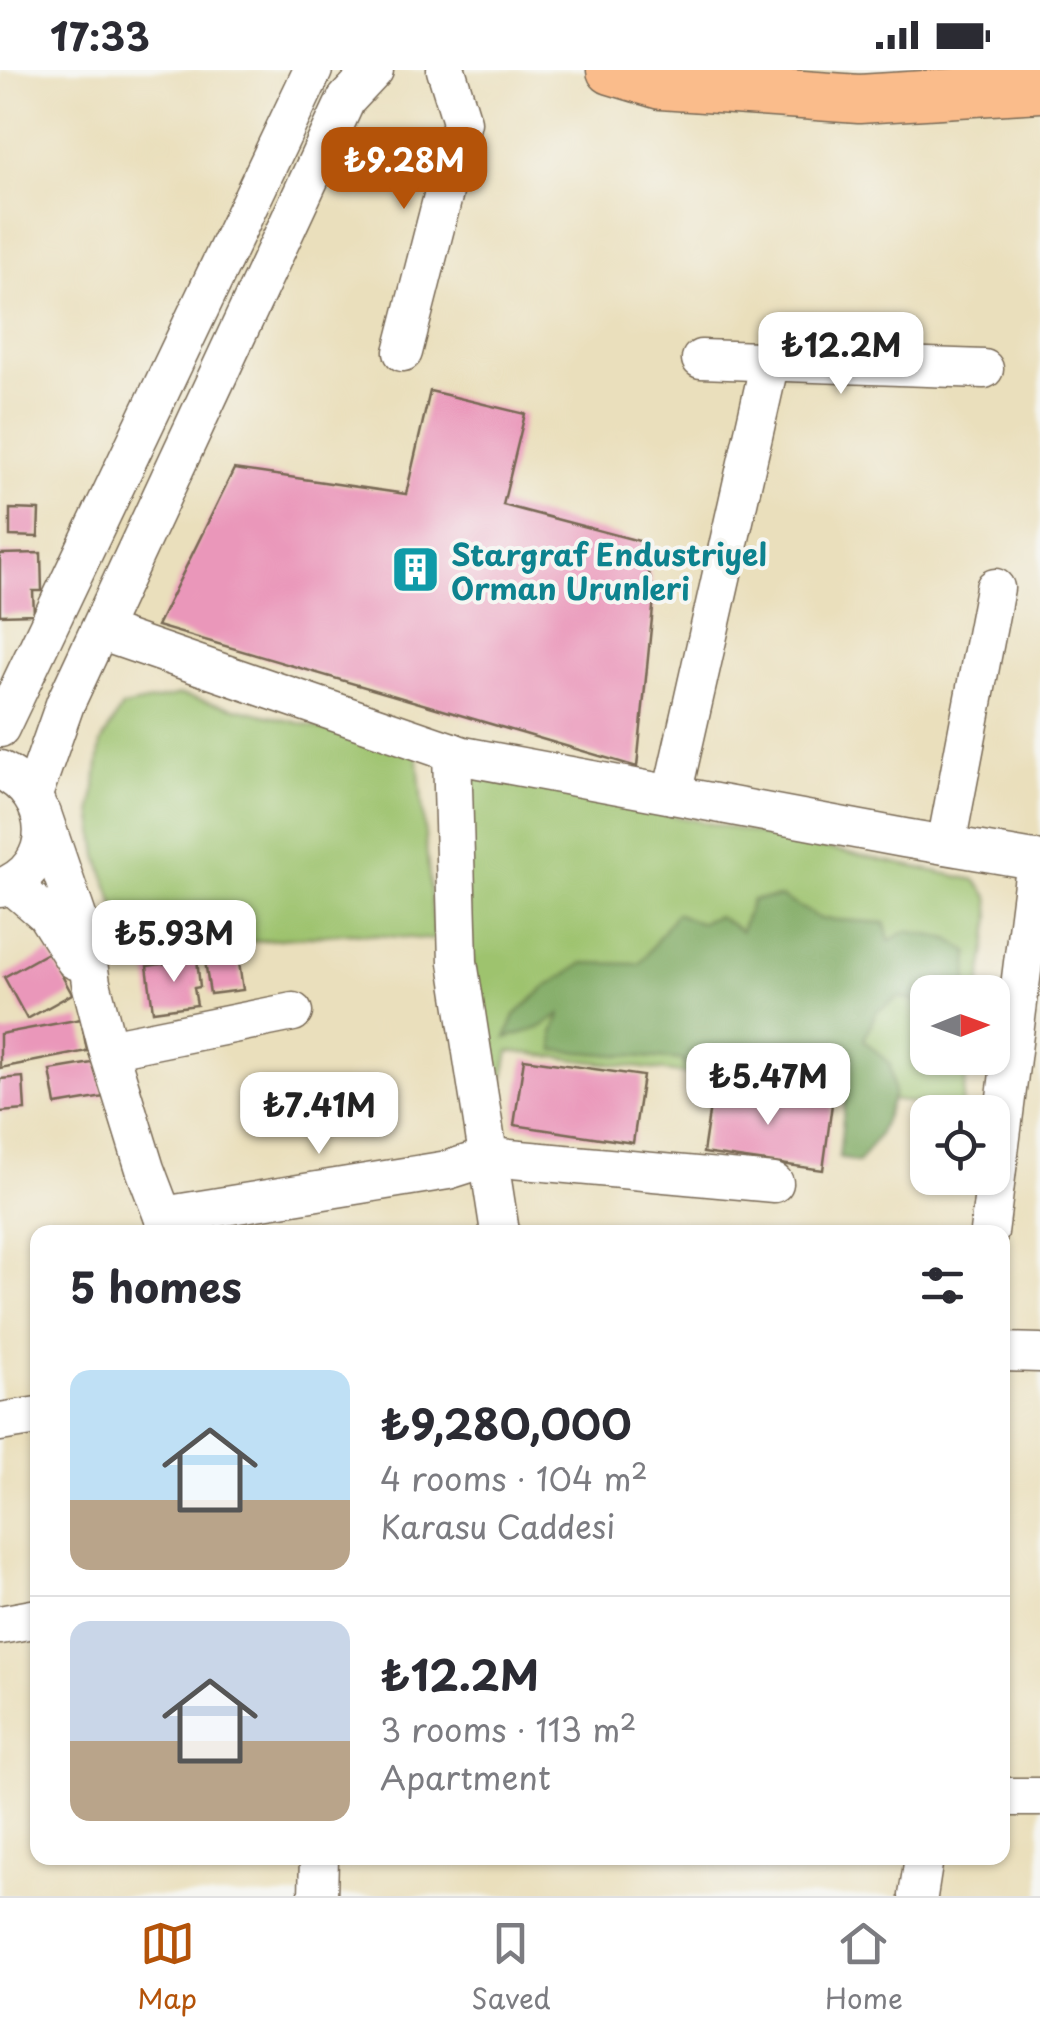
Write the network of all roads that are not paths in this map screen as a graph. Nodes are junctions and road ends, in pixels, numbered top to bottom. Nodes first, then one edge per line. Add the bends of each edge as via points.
1 (313, 70) edge
2 (374, 70) edge
3 (446, 70) edge
4 (610, 70) edge
5 (1040, 88) edge
6 (403, 352) dead end
7 (701, 359) dead end
8 (770, 360) junction
9 (984, 369) dead end
10 (996, 588) dead end
11 (100, 630) junction
12 (0, 728) edge
13 (452, 752) junction
14 (0, 770) edge
15 (672, 795) junction
16 (38, 805) junction
17 (946, 845) junction
18 (1038, 860) edge
19 (5, 886) edge
20 (91, 983) junction
21 (293, 1012) dead end
22 (108, 1049) junction
23 (488, 1157) junction
24 (774, 1183) dead end
25 (166, 1224) edge
26 (499, 1225) edge
27 (990, 1225) edge
28 (1010, 1352) edge
29 (1040, 1354) edge
30 (30, 1417) edge
31 (0, 1422) edge
32 (30, 1619) edge
33 (0, 1625) edge
34 (1040, 1796) edge
35 (1010, 1797) edge
36 (318, 1865) edge
37 (923, 1865) edge
38 (318, 1896) edge
39 (918, 1896) edge

1 - 12 street
2 - 11 street via 346,100
3 - 6 street via 462,122
4 - 5 main road via 661,85 859,99
7 - 8 street
8 - 9 street
8 - 15 street
10 - 17 street
11 - 13 street
11 - 16 street via 66,704
13 - 15 street
13 - 23 street via 458,962
14 - 16 street via 20,780
15 - 17 street
16 - 19 street via 38,854
16 - 20 street via 84,937
17 - 18 street
18 - 27 street
19 - 20 street via 46,914
20 - 22 street
21 - 22 street
22 - 25 street
23 - 24 street
23 - 25 street
23 - 26 street
28 - 29 street
30 - 31 street
32 - 33 street
34 - 35 street
36 - 38 street
37 - 39 street

